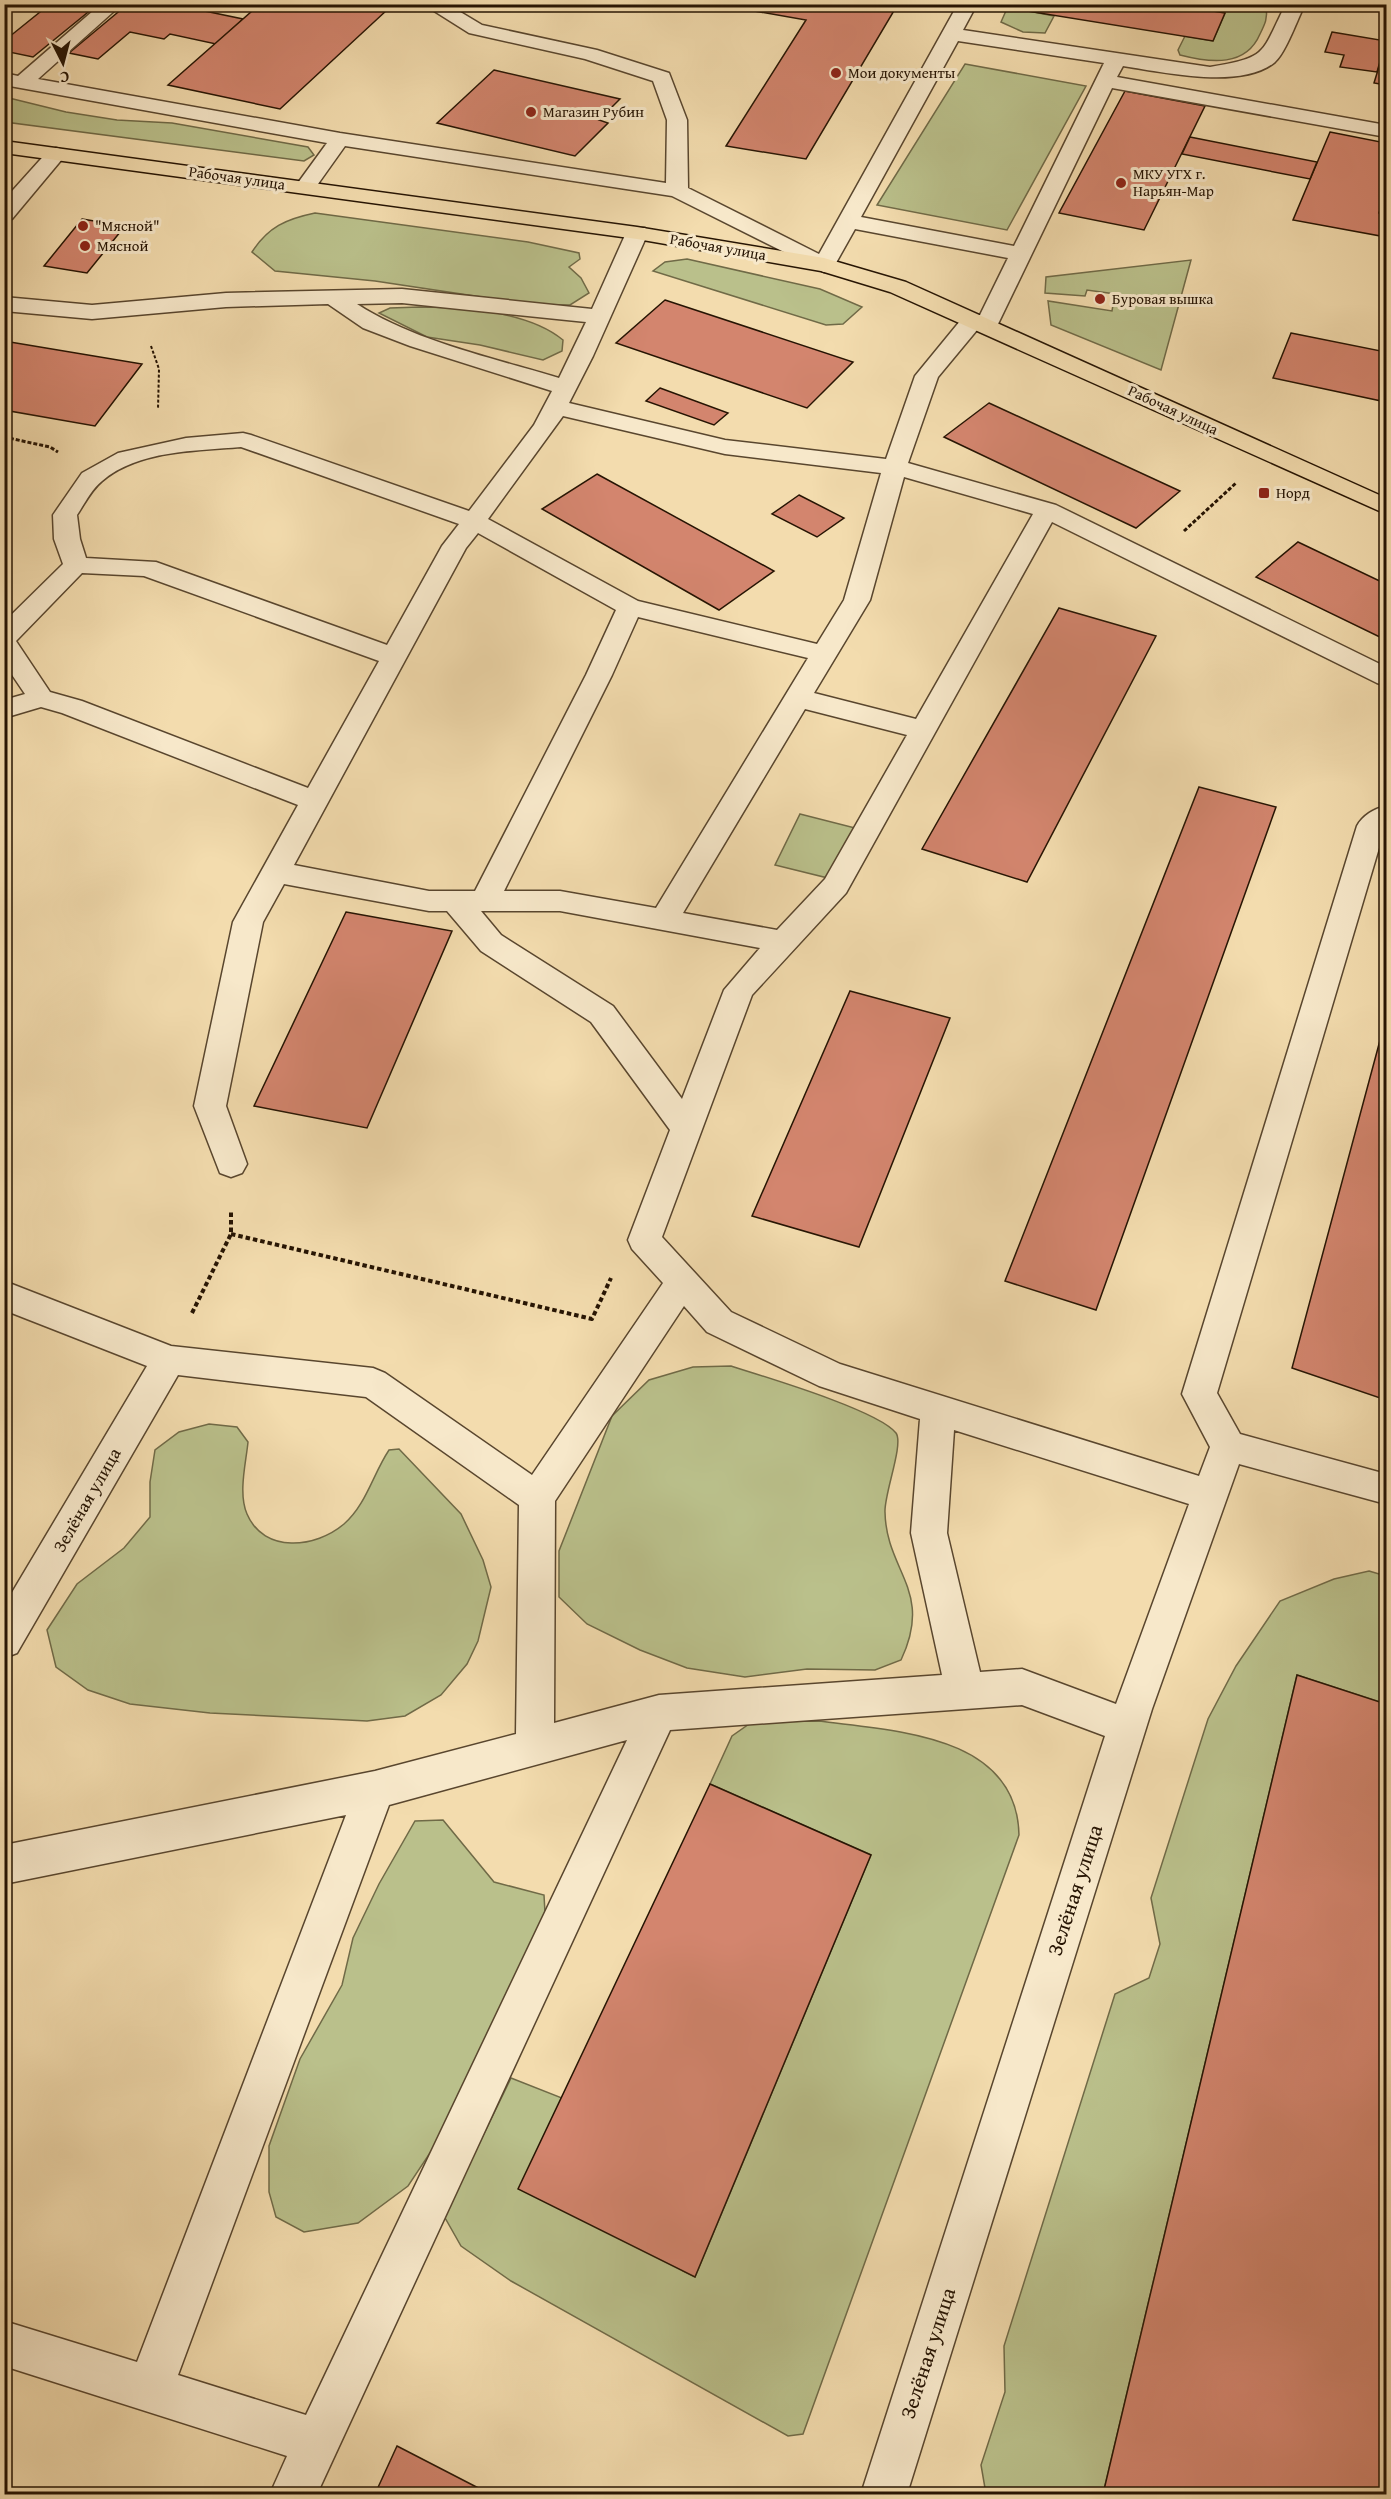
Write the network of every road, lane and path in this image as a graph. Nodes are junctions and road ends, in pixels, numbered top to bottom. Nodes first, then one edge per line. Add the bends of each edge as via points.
1 (113, 4) edge
2 (432, 4) edge
3 (968, 4) edge
4 (1296, 4) edge
5 (952, 34) junction
6 (1116, 59) junction
7 (14, 81) edge
8 (1106, 81) junction
9 (1386, 131) edge
10 (340, 140) junction
11 (4, 147) edge
12 (56, 154) junction
13 (306, 187) junction
14 (677, 191) junction
15 (5, 212) edge
16 (848, 221) junction
17 (637, 233) junction
18 (1020, 254) junction
19 (824, 265) junction
20 (333, 298) junction
21 (4, 304) edge
22 (129, 309) junction
23 (600, 317) junction
24 (979, 323) junction
25 (560, 398) junction
26 (4, 437) edge
27 (158, 452) junction
28 (895, 467) junction
29 (94, 475) junction
30 (1236, 483) dead end
31 (1386, 507) edge
32 (1047, 510) junction
33 (474, 521) junction
34 (1151, 561) junction
35 (76, 565) junction
36 (630, 607) junction
37 (4, 640) edge
38 (825, 654) junction
39 (394, 657) junction
40 (1386, 677) edge
41 (41, 698) junction
42 (798, 698) junction
43 (4, 709) edge
44 (924, 730) junction
45 (315, 801) junction
46 (1386, 816) edge
47 (276, 872) junction
48 (470, 901) junction
49 (664, 920) junction
50 (784, 942) junction
51 (686, 1128) junction
52 (231, 1164) joint
53 (231, 1234) junction
54 (644, 1240) junction
55 (682, 1281) junction
56 (4, 1295) edge
57 (169, 1360) junction
58 (938, 1410) junction
59 (1228, 1446) junction
60 (1386, 1489) edge
61 (1210, 1495) junction
62 (537, 1498) junction
63 (4, 1641) edge
64 (965, 1690) junction
65 (658, 1713) junction
66 (1127, 1726) junction
67 (535, 1747) junction
68 (375, 1791) junction
69 (4, 1865) edge
70 (4, 2343) edge
71 (150, 2389) junction
72 (316, 2442) junction
73 (292, 2494) edge
74 (884, 2494) edge

1 - 7 street
2 - 14 street via 476,29 590,54 662,77 677,120
3 - 5 street
4 - 6 street via 1269,57 1255,65 1210,73
5 - 6 street
5 - 16 street
6 - 8 street
7 - 10 street
8 - 9 street
8 - 18 street
10 - 13 street
10 - 14 street
11 - 12 main road, Рабочая улица
12 - 13 main road, Рабочая улица
12 - 15 street
13 - 17 main road, Рабочая улица
14 - 19 street
16 - 18 street
16 - 19 street
17 - 19 main road, Рабочая улица
17 - 23 street
18 - 24 street
19 - 24 main road, Рабочая улица via 898,287
20 - 22 street via 226,300
20 - 23 street via 402,296
20 - 25 street via 371,323
21 - 22 street via 92,312
22 - 27 path via 148,337 159,369
23 - 25 street
24 - 28 street via 927,376
24 - 31 main road, Рабочая улица
25 - 28 street via 725,447
25 - 33 street via 545,427
26 - 29 path via 50,447
27 - 29 street via 126,458
27 - 33 street via 243,440
28 - 32 street
28 - 38 street via 857,600
29 - 35 street via 65,515 67,539
30 - 34 path
32 - 34 street
32 - 44 street
33 - 36 street
33 - 39 street via 455,546
34 - 40 street
35 - 37 street
35 - 39 street via 147,568
36 - 38 street
36 - 48 street via 599,675
37 - 41 street
38 - 42 street
39 - 45 street
41 - 43 street
41 - 45 street
42 - 44 street
42 - 49 street
44 - 50 street via 836,886
45 - 47 street
46 - 59 street via 1371,826 1199,1394
47 - 48 street via 429,901
47 - 52 street via 248,922 210,1106
48 - 49 street via 560,901
48 - 51 street via 491,943 602,1014
49 - 50 street
50 - 51 street via 739,990
51 - 54 street
52 - 53 path
53 - 54 path via 592,1319 620,1260
53 - 57 path
54 - 55 street
55 - 58 street via 719,1322 831,1376
55 - 62 street
56 - 57 street
57 - 62 street via 373,1383
57 - 63 street, Зелёная улица
58 - 61 street
58 - 64 street via 929,1533
59 - 60 street
59 - 61 street, Зелёная улица
61 - 66 street, Зелёная улица
62 - 67 street
64 - 65 street
64 - 66 street via 1022,1687
65 - 67 street
65 - 72 street
66 - 74 street, Зелёная улица
67 - 68 street
68 - 69 street
68 - 71 street
70 - 71 street
71 - 72 street
72 - 73 street

